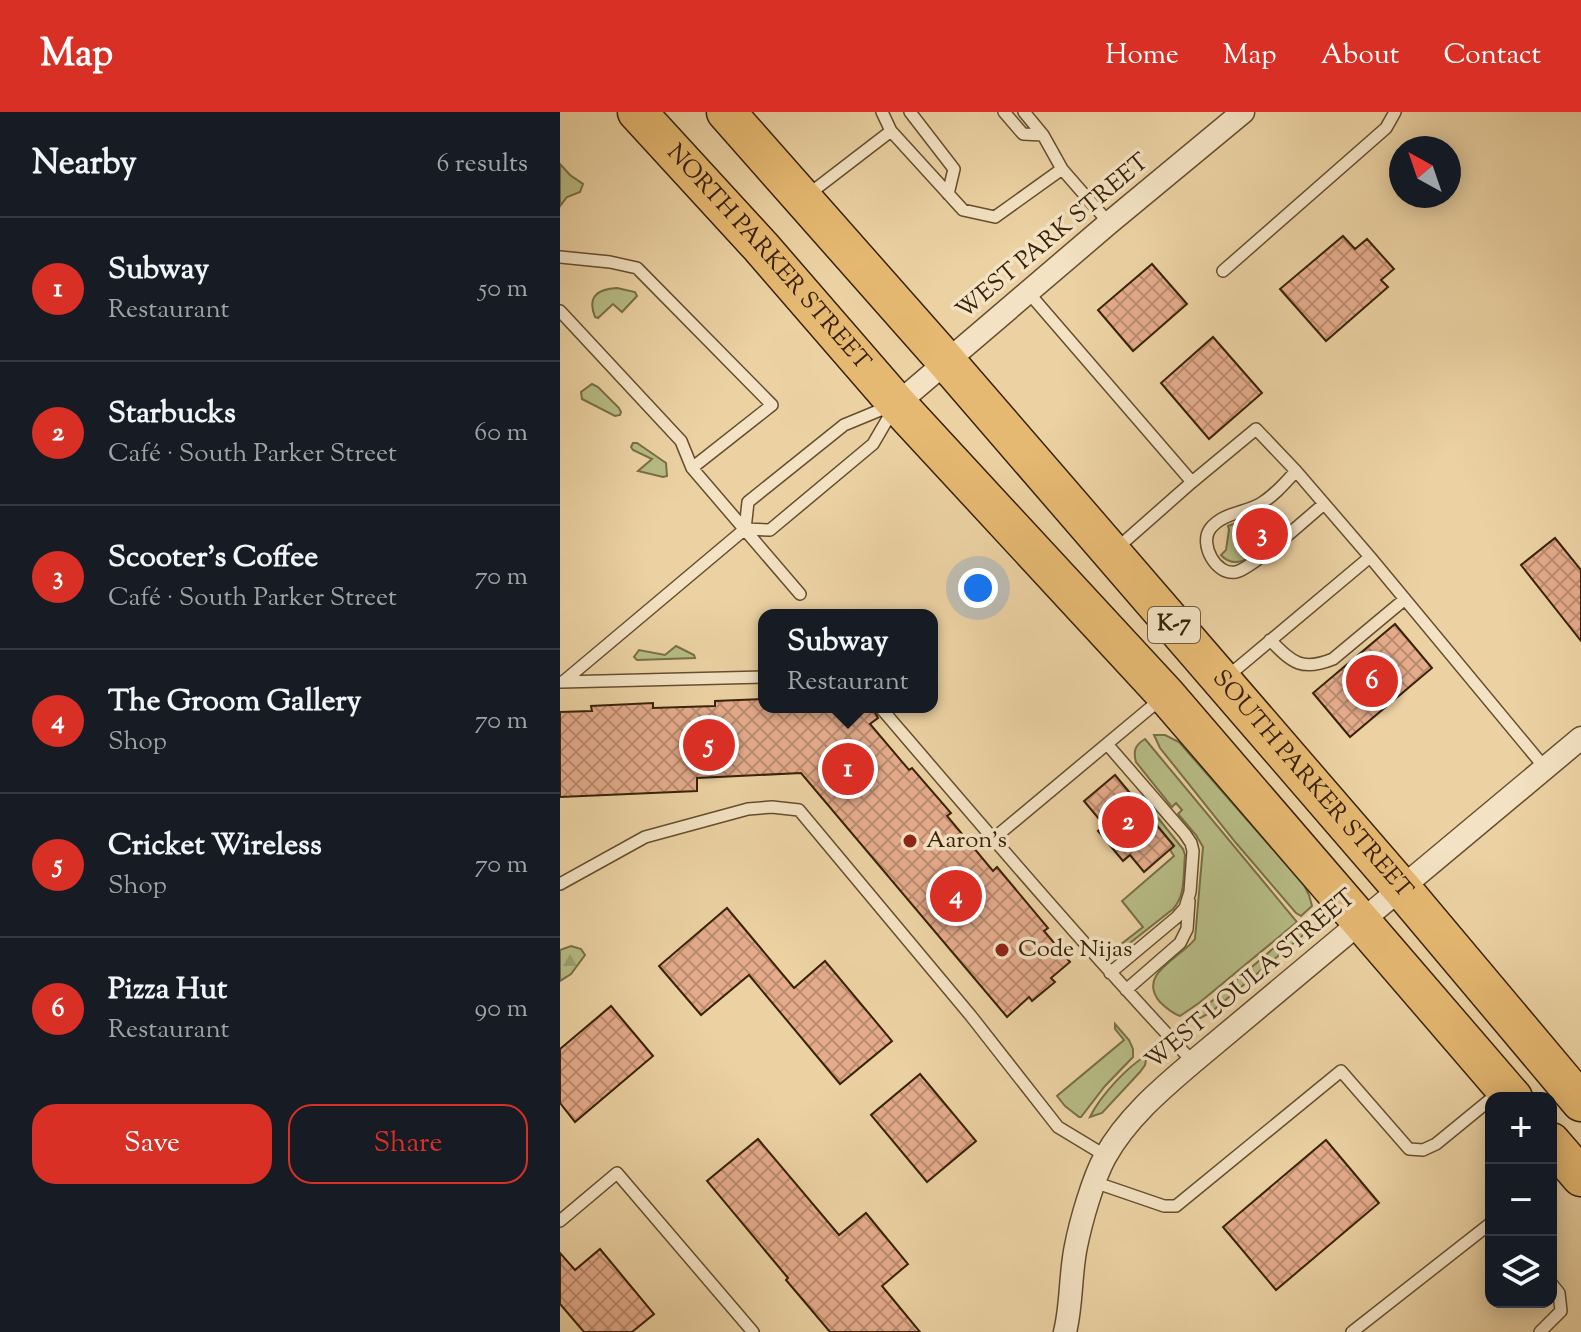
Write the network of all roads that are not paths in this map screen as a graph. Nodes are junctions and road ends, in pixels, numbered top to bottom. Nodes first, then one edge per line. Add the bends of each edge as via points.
1 (637, 112) edge
2 (726, 112) edge
3 (882, 112) edge
4 (910, 112) edge
5 (1004, 112) edge
6 (1024, 112) edge
7 (1243, 112) edge
8 (1395, 112) edge
9 (891, 131) junction
10 (1043, 135) junction
11 (1062, 169) junction
12 (948, 194) junction
13 (803, 198) junction
14 (1109, 223) junction
15 (560, 257) edge
16 (1223, 271) dead end
17 (1028, 292) junction
18 (560, 311) edge
19 (946, 361) junction
20 (897, 404) junction
21 (692, 468) junction
22 (1296, 471) junction
23 (1192, 482) junction
24 (1324, 504) junction
25 (745, 529) junction
26 (1112, 553) junction
27 (1370, 557) junction
28 (800, 594) dead end
29 (1405, 599) junction
30 (1270, 640) junction
31 (758, 677) edge
32 (1222, 681) junction
33 (561, 682) edge
34 (1166, 695) junction
35 (885, 713) edge
36 (1581, 738) edge
37 (1107, 744) junction
38 (1545, 768) junction
39 (993, 839) junction
40 (560, 884) edge
41 (1402, 889) junction
42 (1189, 899) junction
43 (1361, 922) junction
44 (1110, 973) junction
45 (1126, 990) junction
46 (1193, 1062) junction
47 (1497, 1092) edge
48 (1581, 1102) edge
49 (1485, 1107) edge
50 (1557, 1149) edge
51 (1106, 1156) junction
52 (1581, 1177) edge
53 (1094, 1182) junction
54 (560, 1221) edge
55 (1485, 1228) edge
56 (1557, 1290) edge
57 (753, 1332) edge
58 (1065, 1332) edge
59 (1352, 1332) edge
60 (1540, 1332) edge

1 - 20 highway, NORTH PARKER STREET / K-7
2 - 13 highway, K-7
3 - 9 lane
4 - 12 lane via 954,169
5 - 10 lane via 1023,134
6 - 10 lane
7 - 14 street, WEST PARK STREET
8 - 16 lane via 1386,128
9 - 12 lane
9 - 13 lane
10 - 11 lane
11 - 12 lane via 995,217 963,210
11 - 14 lane
13 - 19 highway, K-7
14 - 17 street, WEST PARK STREET
15 - 21 lane via 637,268 772,405
17 - 19 street, WEST PARK STREET
17 - 23 lane
18 - 21 lane via 681,441
19 - 20 street, WEST PARK STREET
19 - 26 highway, SOUTH PARKER STREET / K-7
20 - 25 lane via 873,444 770,530
20 - 25 lane via 844,425 748,502
20 - 34 highway, K-7
21 - 25 lane
22 - 23 lane via 1256,429
22 - 24 lane
22 - 24 lane via 1265,501 1210,529 1206,548 1215,562 1238,572
23 - 26 lane
24 - 27 lane
25 - 28 lane
25 - 33 lane
26 - 32 highway, SOUTH PARKER STREET / K-7
27 - 29 lane
27 - 30 lane
29 - 30 lane via 1323,663 1291,661
29 - 38 lane
30 - 32 lane
31 - 33 lane
32 - 41 highway, SOUTH PARKER STREET / K-7
34 - 37 lane
34 - 43 highway, K-7
35 - 39 lane
36 - 38 street, WEST LOULA STREET
37 - 39 lane
37 - 42 lane via 1191,843
38 - 41 street, WEST LOULA STREET
39 - 44 lane
40 - 51 lane via 645,837 748,809 799,810 1058,1127
41 - 43 street, WEST LOULA STREET
41 - 48 highway, SOUTH PARKER STREET / K-7
42 - 44 lane via 1177,917
42 - 45 lane via 1187,929 1180,943
43 - 46 street, WEST LOULA STREET
43 - 47 highway, K-7
44 - 45 lane
45 - 46 lane
46 - 51 street, WEST LOULA STREET via 1134,1116
49 - 53 lane via 1436,1144 1409,1149 1341,1071 1176,1206
50 - 52 highway
51 - 53 street, WEST LOULA STREET
53 - 58 street, WEST LOULA STREET via 1076,1246
54 - 57 lane via 617,1173
55 - 59 lane
56 - 60 lane via 1561,1311

